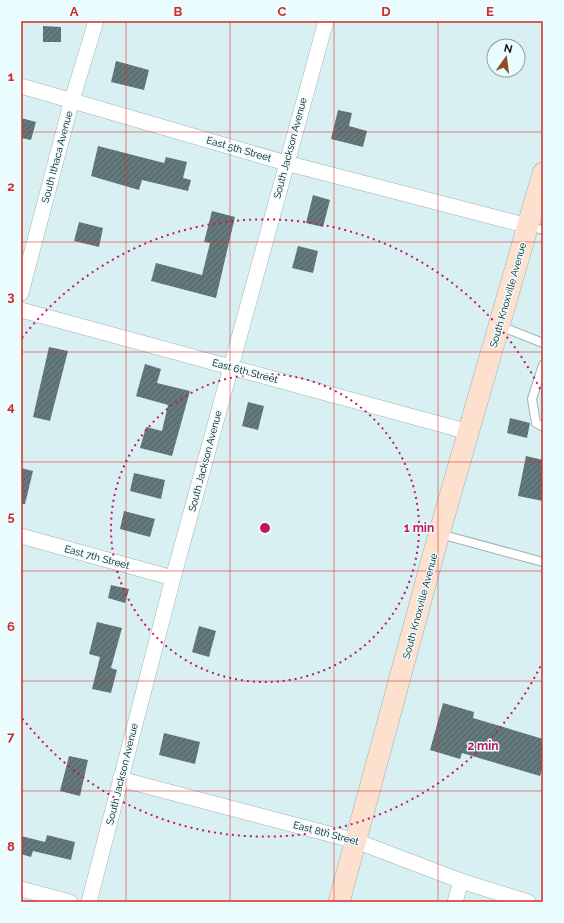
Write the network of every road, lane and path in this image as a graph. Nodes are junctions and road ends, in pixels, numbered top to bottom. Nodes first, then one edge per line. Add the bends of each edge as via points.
1 (96, 21) edge
2 (326, 21) edge
3 (21, 86) edge
4 (72, 100) junction
5 (286, 163) junction
6 (543, 173) edge
7 (536, 228) edge
8 (21, 293) edge
9 (21, 310) edge
10 (500, 326) junction
11 (543, 343) edge
12 (543, 365) edge
13 (230, 367) junction
14 (543, 427) edge
15 (469, 432) junction
16 (439, 534) junction
17 (21, 536) edge
18 (543, 562) edge
19 (172, 578) junction
20 (120, 779) junction
21 (356, 841) junction
22 (460, 881) junction
23 (21, 889) edge
24 (70, 902) edge
25 (89, 902) edge
26 (339, 902) edge
27 (455, 902) edge
28 (528, 902) edge

1 - 4 street, South Ithaca Avenue
2 - 5 street, South Jackson Avenue
3 - 4 street, East 5th Street
4 - 5 street, East 5th Street
4 - 8 street, South Ithaca Avenue
5 - 7 street, East 5th Street
5 - 13 street, South Jackson Avenue
6 - 7 main road, South Knoxville Avenue
7 - 10 main road, South Knoxville Avenue
9 - 13 street, East 6th Street
10 - 11 lane
10 - 15 main road, South Knoxville Avenue
12 - 14 lane via 532,399 536,423
13 - 15 street, East 6th Street
13 - 19 street, South Jackson Avenue
15 - 16 main road, South Knoxville Avenue
16 - 18 lane
16 - 21 main road, South Knoxville Avenue
17 - 19 street, East 7th Street
19 - 20 street, South Jackson Avenue
20 - 21 street, East 8th Street
20 - 25 street, South Jackson Avenue
21 - 22 street, East 8th Street
21 - 26 main road, South Knoxville Avenue
22 - 27 street
22 - 28 street, East 8th Street
23 - 24 street

